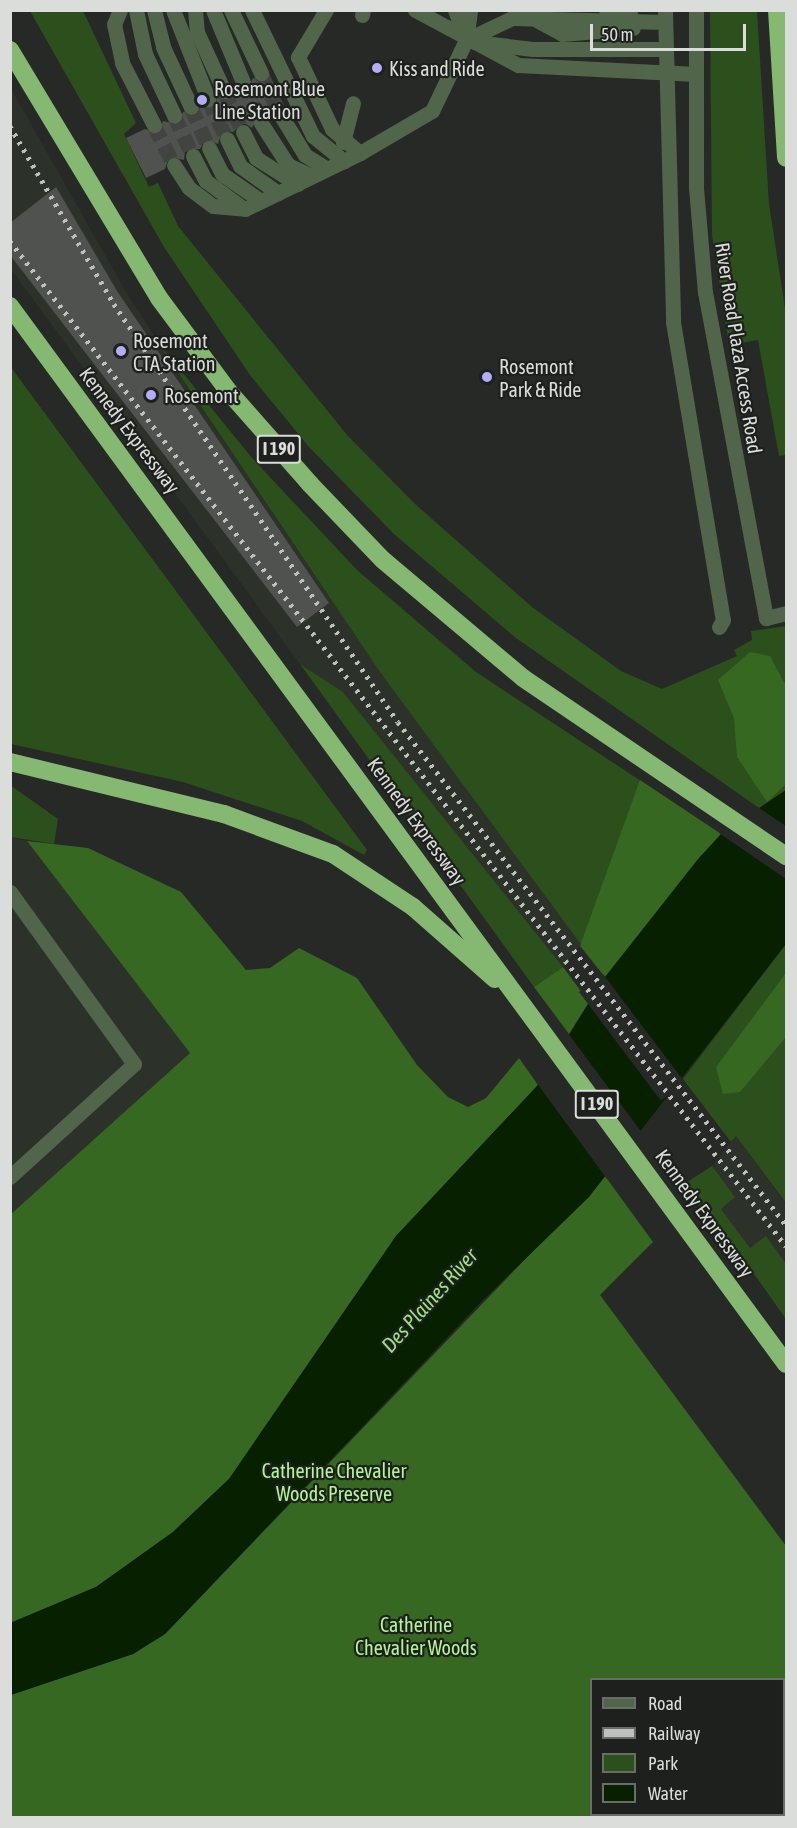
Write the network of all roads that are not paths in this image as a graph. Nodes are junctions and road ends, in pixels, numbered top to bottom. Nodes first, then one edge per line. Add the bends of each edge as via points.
1 (120, 10) edge
2 (136, 10) edge
3 (154, 10) edge
4 (173, 10) edge
5 (195, 10) edge
6 (213, 10) edge
7 (231, 10) edge
8 (252, 10) edge
9 (326, 10) edge
10 (415, 10) edge
11 (455, 10) edge
12 (470, 10) edge
13 (557, 10) edge
14 (606, 10) edge
15 (696, 10) edge
16 (777, 10) edge
17 (509, 14) edge
18 (665, 16) edge
19 (538, 20) junction
20 (466, 40) junction
21 (665, 48) junction
22 (10, 50) edge
23 (664, 71) junction
24 (261, 74) tunnel mouth
25 (696, 74) junction
26 (243, 82) tunnel mouth
27 (224, 91) tunnel mouth
28 (208, 99) tunnel mouth
29 (352, 103) dead end
30 (191, 107) tunnel mouth
31 (280, 114) tunnel mouth
32 (174, 115) tunnel mouth
33 (261, 123) tunnel mouth
34 (154, 125) tunnel mouth
35 (243, 132) tunnel mouth
36 (227, 140) tunnel mouth
37 (343, 142) junction
38 (209, 148) tunnel mouth
39 (360, 153) junction
40 (193, 156) tunnel mouth
41 (786, 158) edge
42 (344, 161) junction
43 (174, 165) tunnel mouth
44 (327, 169) junction
45 (312, 176) junction
46 (297, 184) junction
47 (278, 194) junction
48 (261, 201) junction
49 (245, 209) junction
50 (10, 306) edge
51 (786, 613) edge
52 (719, 627) dead end
53 (10, 762) edge
54 (786, 856) edge
55 (10, 892) edge
56 (524, 1005) junction
57 (10, 1177) edge
58 (786, 1364) edge

1 - 34 lane via 114,24 122,63
2 - 32 lane via 145,54
3 - 30 lane via 163,47
4 - 28 lane
5 - 27 lane via 197,32
6 - 26 lane
7 - 24 lane
8 - 42 lane via 313,136
9 - 37 lane via 298,57
10 - 20 lane
11 - 20 lane
12 - 20 lane
13 - 19 lane
14 - 18 lane
15 - 25 lane, River Road Plaza Access Road
16 - 41 highway
17 - 19 lane
17 - 20 lane
18 - 19 lane
18 - 21 lane
20 - 21 lane via 533,49
20 - 23 lane via 518,65
20 - 39 lane via 432,111
21 - 23 lane
22 - 54 highway, I 190 via 159,298 229,392 310,484 450,620 645,761
23 - 25 lane
23 - 52 lane via 673,321 723,620
25 - 51 lane, River Road Plaza Access Road via 696,188 705,292 766,618
29 - 37 lane
31 - 44 lane via 305,155
33 - 45 lane via 288,165
35 - 46 lane via 256,158
36 - 47 lane via 240,166
37 - 39 lane
38 - 48 lane via 222,174
39 - 42 lane
40 - 49 lane via 206,181
42 - 44 lane
43 - 49 lane via 189,188 213,206
44 - 45 lane
45 - 46 lane
46 - 47 lane
47 - 48 lane
48 - 49 lane
50 - 56 highway, Kennedy Expressway / I 190
53 - 56 highway via 224,814 333,854 413,907
55 - 57 lane via 134,1064
56 - 58 highway, Kennedy Expressway / I 190

